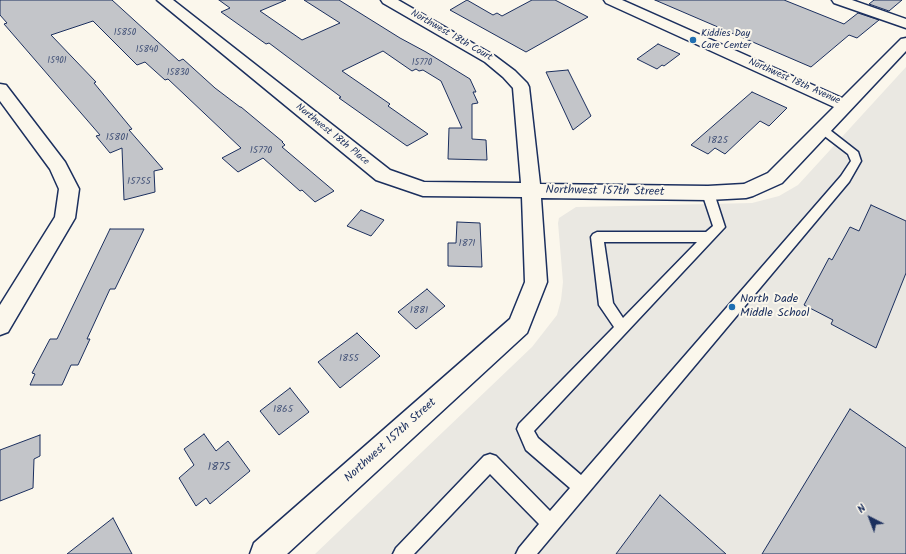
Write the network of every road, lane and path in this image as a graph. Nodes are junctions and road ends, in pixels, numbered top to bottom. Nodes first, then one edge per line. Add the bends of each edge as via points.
1 (164, 0) edge
2 (388, 0) edge
3 (611, 0) edge
4 (839, 0) edge
5 (906, 24) edge
6 (906, 42) edge
7 (0, 89) edge
8 (846, 106) junction
9 (822, 129) junction
10 (531, 191) junction
11 (708, 194) junction
12 (709, 237) junction
13 (0, 325) edge
14 (622, 328) junction
15 (582, 487) junction
16 (550, 524) junction
17 (265, 554) edge
18 (402, 554) edge
19 (525, 554) edge

1 - 10 street, Northwest 18th Place via 383,175 423,189
2 - 10 street, Northwest 18th Court via 490,59 521,87
3 - 8 street, Northwest 18th Avenue
4 - 5 street
6 - 8 street, Northwest 157th Street
7 - 13 street via 58,167 69,188 65,218
8 - 9 street, Northwest 157th Street
9 - 11 street, Northwest 157th Street via 775,178 746,191
9 - 15 lane via 853,152 856,161 844,179
10 - 11 street, Northwest 157th Street
10 - 17 street, Northwest 157th Street via 536,282 519,326
11 - 12 lane via 718,226
12 - 14 lane
12 - 14 lane via 597,237 606,305
14 - 15 lane via 525,429 532,444
15 - 16 lane
16 - 18 lane via 490,462
16 - 19 lane

